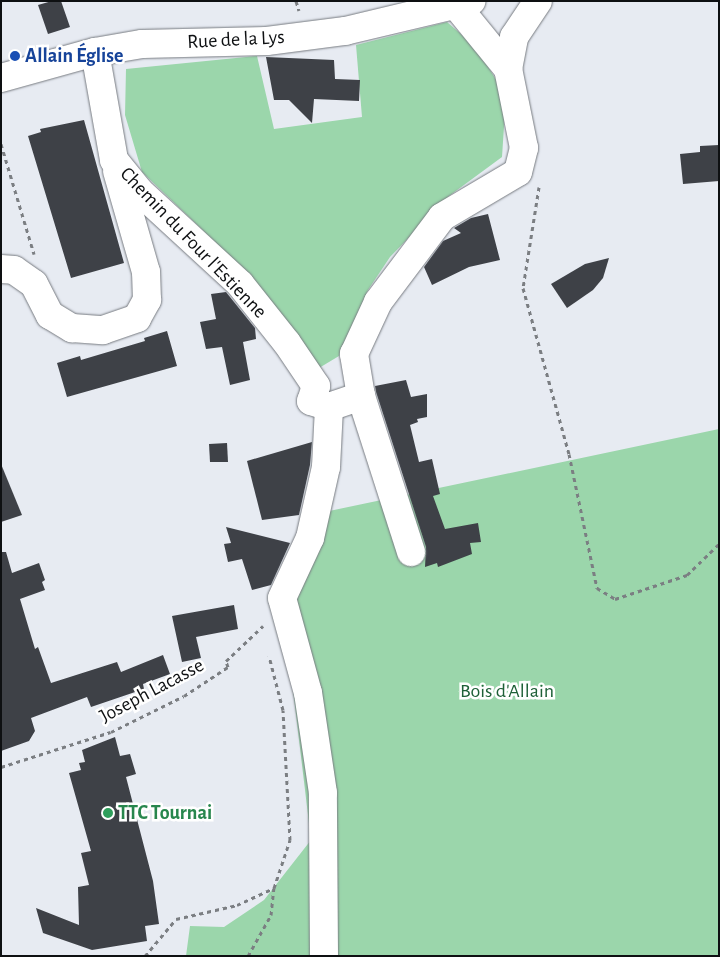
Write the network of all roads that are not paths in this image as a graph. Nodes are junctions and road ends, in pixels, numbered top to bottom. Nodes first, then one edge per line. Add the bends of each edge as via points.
1 (538, 1) edge
2 (463, 2) edge
3 (95, 52) junction
4 (508, 69) junction
5 (1, 78) edge
6 (114, 160) junction
7 (1, 270) edge
8 (361, 396) junction
9 (329, 407) junction
10 (411, 552) dead end
11 (324, 956) edge

1 - 4 street via 514,37
2 - 3 street, Rue de la Lys via 346,31 267,41 142,44
2 - 4 street
3 - 5 street, Rue de la Lys
3 - 6 street, Chemin du Four l'Estienne
4 - 8 street via 524,148 518,172 442,216 378,302 354,354
6 - 7 street via 146,272 147,300 137,318 103,330 72,328 50,314 34,284 14,270
6 - 9 street, Chemin du Four l'Estienne via 139,191 240,284 316,386 311,402
8 - 9 street
8 - 10 street
9 - 11 street via 326,467 310,538 282,598 308,693 323,793

